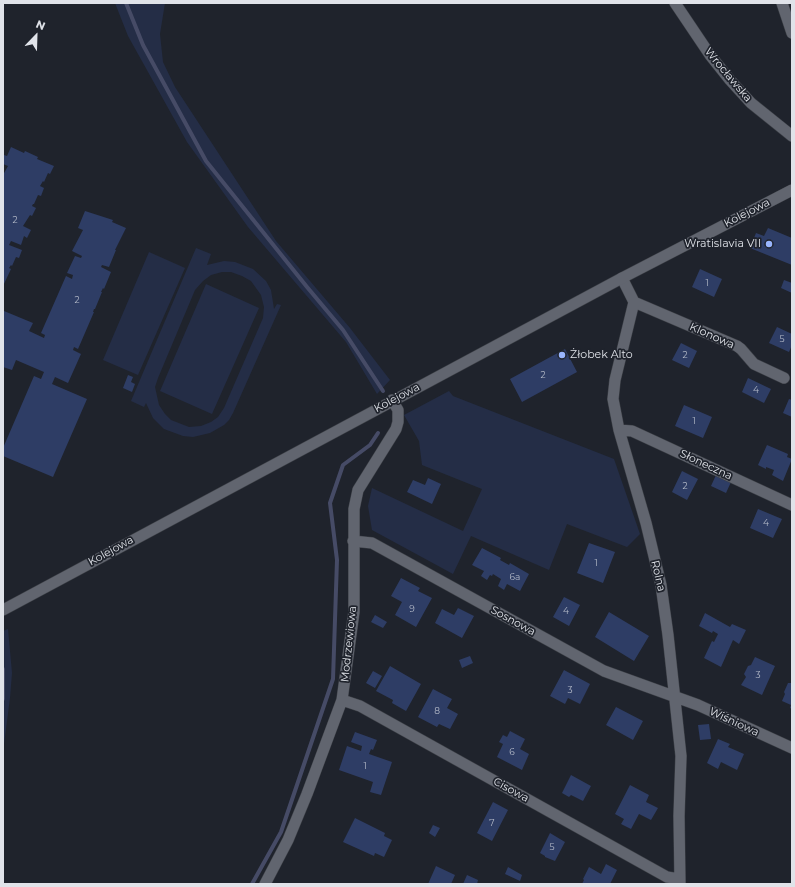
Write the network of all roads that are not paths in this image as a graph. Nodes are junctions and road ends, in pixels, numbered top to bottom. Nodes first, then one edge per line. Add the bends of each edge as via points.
1 (675, 3) edge
2 (782, 3) edge
3 (792, 33) edge
4 (792, 136) edge
5 (792, 190) edge
6 (622, 278) junction
7 (634, 302) junction
8 (784, 378) dead end
9 (392, 400) junction
10 (619, 430) junction
11 (792, 505) edge
12 (353, 541) junction
13 (3, 610) edge
14 (675, 698) junction
15 (342, 700) junction
16 (792, 748) edge
17 (680, 882) edge
18 (265, 884) edge

1 - 4 street, Wrocławska via 730,80 751,103
2 - 3 street
5 - 6 street, Kolejowa
6 - 7 street
6 - 9 street, Kolejowa
7 - 8 street, Klonowa via 737,346 754,364
7 - 10 street, Rolna via 613,391
9 - 12 street, Modrzewiowa via 398,410 397,425 358,490 354,509
9 - 13 street, Kolejowa
10 - 11 street, Słoneczna via 632,431
10 - 14 street, Rolna via 662,586
12 - 14 street, Sosnowa via 372,543 604,671
12 - 15 street, Modrzewiowa via 354,612
14 - 16 street, Wiśniowa via 698,705
14 - 17 street, Rolna via 681,756
15 - 17 street, Cisowa via 360,706
15 - 18 street, Modrzewiowa via 288,840

